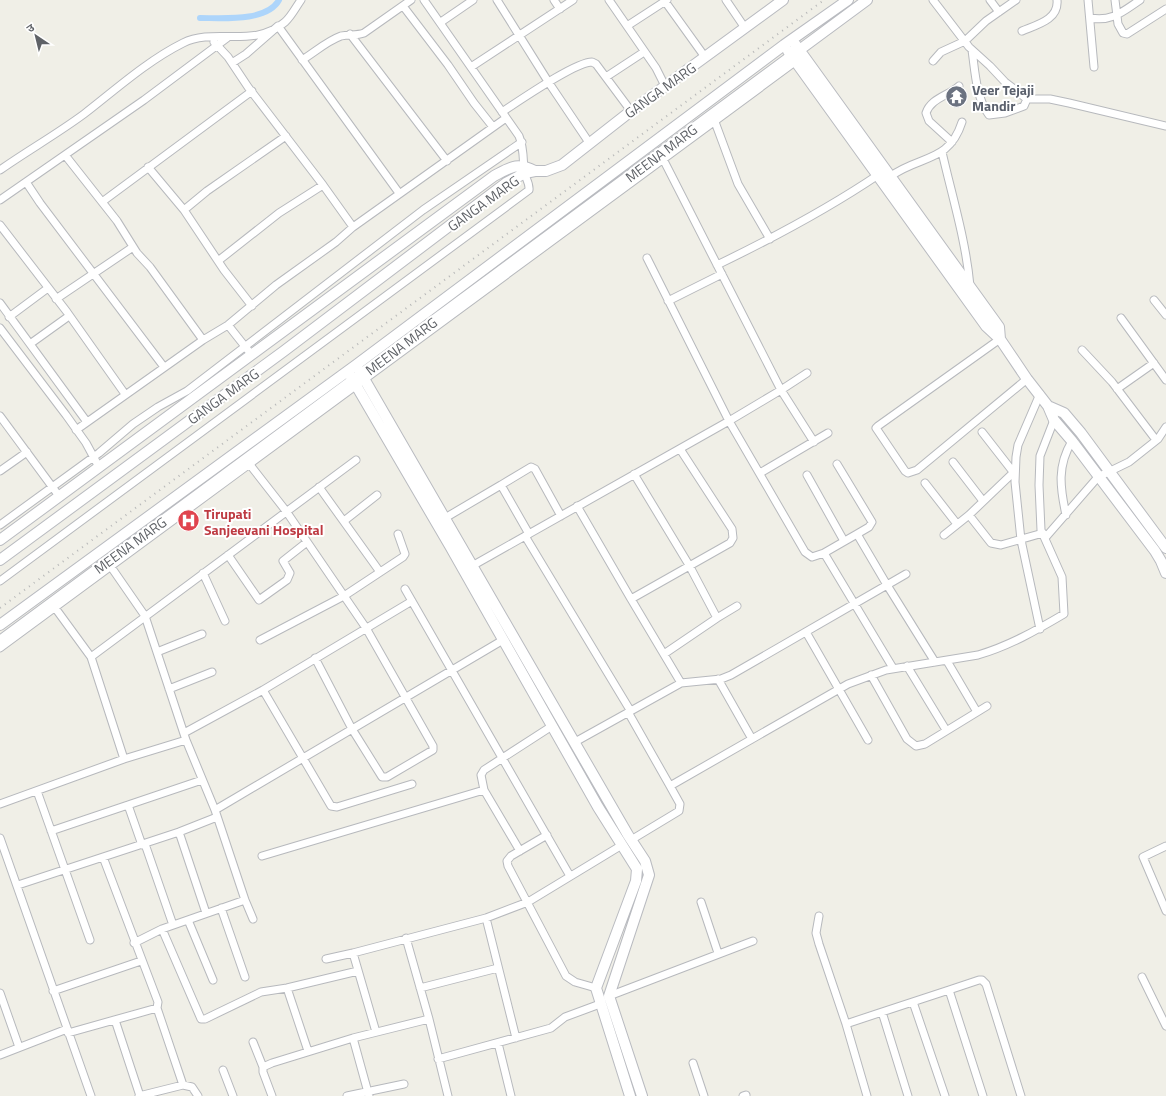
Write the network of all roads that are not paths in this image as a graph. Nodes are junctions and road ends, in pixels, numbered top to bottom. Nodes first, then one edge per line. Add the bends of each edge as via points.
1 (301, 0) edge
2 (411, 0) edge
3 (424, 0) edge
4 (473, 0) edge
5 (498, 0) edge
6 (554, 0) edge
7 (573, 0) edge
8 (609, 0) edge
9 (665, 0) edge
10 (726, 0) edge
11 (848, 0) edge
12 (867, 0) edge
13 (933, 0) edge
14 (990, 0) edge
15 (1016, 0) edge
16 (1057, 0) edge
17 (1088, 0) edge
18 (1115, 0) edge
19 (1140, 0) edge
20 (779, 1) edge
21 (403, 6) junction
22 (560, 9) junction
23 (1166, 9) edge
24 (999, 12) junction
25 (1116, 16) junction
26 (1090, 18) junction
27 (441, 22) junction
28 (278, 26) junction
29 (627, 26) junction
30 (745, 28) junction
31 (1022, 31) dead end
32 (350, 34) junction
33 (519, 34) junction
34 (211, 37) junction
35 (227, 38) junction
36 (965, 41) junction
37 (788, 42) junction
38 (218, 46) junction
39 (972, 50) junction
40 (644, 52) junction
41 (798, 55) junction
42 (705, 57) junction
43 (302, 60) junction
44 (933, 61) dead end
45 (232, 63) junction
46 (471, 67) junction
47 (1094, 67) dead end
48 (606, 77) junction
49 (549, 82) junction
50 (665, 86) junction
51 (959, 86) dead end
52 (252, 92) junction
53 (1027, 99) junction
54 (631, 111) junction
55 (504, 115) junction
56 (715, 122) junction
57 (962, 122) dead end
58 (1166, 126) edge
59 (493, 127) junction
60 (286, 136) junction
61 (522, 142) junction
62 (952, 142) junction
63 (652, 143) junction
64 (590, 144) junction
65 (942, 152) junction
66 (65, 155) junction
67 (662, 156) junction
68 (447, 161) junction
69 (148, 167) junction
70 (0, 170) edge
71 (528, 170) junction
72 (878, 175) junction
73 (891, 176) junction
74 (26, 182) junction
75 (323, 185) junction
76 (399, 193) junction
77 (0, 200) edge
78 (102, 202) junction
79 (184, 210) junction
80 (0, 225) edge
81 (353, 227) junction
82 (770, 240) junction
83 (133, 247) junction
84 (647, 258) dead end
85 (218, 260) junction
86 (717, 265) junction
87 (94, 274) junction
88 (722, 274) junction
89 (970, 286) junction
90 (48, 288) junction
91 (56, 299) junction
92 (1154, 300) dead end
93 (668, 301) junction
94 (0, 303) edge
95 (252, 306) junction
96 (1166, 315) edge
97 (69, 316) junction
98 (9, 317) junction
99 (1121, 318) dead end
100 (228, 325) junction
101 (0, 328) edge
102 (1000, 339) junction
103 (203, 340) junction
104 (30, 344) junction
105 (244, 346) junction
106 (1082, 350) dead end
107 (251, 354) junction
108 (1154, 363) junction
109 (356, 364) junction
110 (164, 367) junction
111 (347, 371) junction
112 (807, 374) dead end
113 (364, 377) junction
114 (1027, 378) junction
115 (1166, 380) edge
116 (355, 383) junction
117 (1117, 389) junction
118 (781, 390) junction
119 (125, 394) junction
120 (1040, 394) junction
121 (1048, 406) junction
122 (0, 416) edge
123 (1054, 420) junction
124 (729, 421) junction
125 (87, 422) junction
126 (1166, 427) edge
127 (76, 430) junction
128 (982, 432) dead end
129 (828, 433) dead end
130 (1156, 440) junction
131 (1072, 441) junction
132 (814, 442) junction
133 (680, 449) junction
134 (239, 450) junction
135 (27, 452) junction
136 (93, 456) junction
137 (356, 460) dead end
138 (248, 462) junction
139 (953, 462) dead end
140 (837, 464) dead end
141 (99, 467) junction
142 (0, 471) edge
143 (1014, 472) junction
144 (1108, 472) junction
145 (760, 473) junction
146 (634, 474) junction
147 (807, 475) dead end
148 (1098, 477) junction
149 (925, 483) dead end
150 (501, 486) junction
151 (52, 487) junction
152 (319, 487) junction
153 (377, 495) dead end
154 (59, 496) junction
155 (983, 501) junction
156 (577, 506) junction
157 (286, 511) junction
158 (969, 515) junction
159 (1066, 515) junction
160 (561, 516) junction
161 (445, 518) junction
162 (344, 521) junction
163 (0, 524) edge
164 (958, 524) junction
165 (398, 534) dead end
166 (857, 534) junction
167 (527, 535) junction
168 (944, 535) dead end
169 (1044, 536) junction
170 (0, 540) edge
171 (1020, 540) junction
172 (844, 541) junction
173 (307, 542) junction
174 (1166, 548) edge
175 (100, 551) junction
176 (824, 553) junction
177 (228, 554) junction
178 (0, 560) edge
179 (109, 564) junction
180 (689, 565) junction
181 (472, 566) junction
182 (380, 572) junction
183 (203, 573) junction
184 (1166, 573) edge
185 (906, 574) dead end
186 (0, 581) edge
187 (887, 585) junction
188 (405, 589) dead end
189 (43, 593) junction
190 (344, 596) junction
191 (631, 599) junction
192 (412, 601) junction
193 (854, 605) junction
194 (53, 606) junction
195 (737, 606) dead end
196 (144, 616) junction
197 (717, 618) junction
198 (225, 621) dead end
199 (0, 626) edge
200 (366, 628) junction
201 (1040, 629) junction
202 (806, 632) junction
203 (202, 634) dead end
204 (260, 640) dead end
205 (503, 640) junction
206 (0, 641) edge
207 (0, 648) edge
208 (157, 652) junction
209 (664, 654) junction
210 (91, 657) junction
211 (315, 658) junction
212 (946, 661) junction
213 (935, 662) junction
214 (907, 666) junction
215 (892, 668) junction
216 (452, 671) junction
217 (212, 672) dead end
218 (870, 675) junction
219 (718, 679) junction
220 (681, 682) junction
221 (169, 688) junction
222 (839, 689) junction
223 (263, 690) junction
224 (406, 698) junction
225 (987, 706) dead end
226 (629, 711) junction
227 (977, 712) junction
228 (552, 726) junction
229 (352, 729) junction
230 (946, 730) junction
231 (184, 733) junction
232 (752, 739) junction
233 (186, 740) junction
234 (868, 740) dead end
235 (575, 742) junction
236 (303, 757) junction
237 (502, 757) junction
238 (124, 759) junction
239 (202, 780) junction
240 (412, 784) dead end
241 (670, 786) junction
242 (484, 790) junction
243 (37, 791) junction
244 (0, 804) edge
245 (128, 805) junction
246 (216, 813) junction
247 (51, 832) junction
248 (179, 832) junction
249 (546, 835) junction
250 (0, 838) edge
251 (627, 843) junction
252 (143, 844) junction
253 (1166, 846) edge
254 (520, 851) junction
255 (262, 856) dead end
256 (103, 857) junction
257 (64, 870) junction
258 (570, 876) junction
259 (18, 886) junction
260 (245, 900) junction
261 (528, 902) junction
262 (701, 902) dead end
263 (221, 908) junction
264 (1166, 911) edge
265 (206, 913) junction
266 (819, 916) dead end
267 (486, 918) junction
268 (253, 919) dead end
269 (188, 920) junction
270 (173, 925) junction
271 (162, 929) junction
272 (406, 938) junction
273 (90, 940) dead end
274 (753, 941) dead end
275 (134, 942) junction
276 (352, 953) junction
277 (718, 953) junction
278 (326, 959) dead end
279 (141, 961) junction
280 (498, 968) junction
281 (358, 971) junction
282 (1142, 977) dead end
283 (245, 978) dead end
284 (213, 980) dead end
285 (287, 988) junction
286 (420, 988) junction
287 (596, 988) junction
288 (949, 990) junction
289 (53, 991) junction
290 (0, 993) edge
291 (609, 996) junction
292 (913, 1002) junction
293 (600, 1004) junction
294 (157, 1008) junction
295 (882, 1012) junction
296 (429, 1019) junction
297 (115, 1020) junction
298 (846, 1024) junction
299 (1166, 1026) edge
300 (67, 1031) junction
301 (376, 1032) junction
302 (353, 1038) junction
303 (516, 1038) junction
304 (253, 1042) dead end
305 (498, 1043) junction
306 (19, 1047) junction
307 (308, 1052) junction
308 (0, 1055) edge
309 (438, 1059) junction
310 (693, 1064) dead end
311 (264, 1067) junction
312 (223, 1070) dead end
313 (404, 1084) dead end
314 (183, 1085) junction
315 (369, 1093) edge
316 (91, 1096) edge
317 (139, 1096) edge
318 (198, 1096) edge
319 (232, 1096) edge
320 (272, 1096) edge
321 (347, 1096) edge
322 (448, 1096) edge
323 (511, 1096) edge
324 (630, 1096) edge
325 (642, 1096) edge
326 (704, 1096) edge
327 (867, 1096) edge
328 (908, 1096) edge
329 (945, 1096) edge
330 (983, 1096) edge
331 (1021, 1096) edge

1 - 28 street via 285,22
2 - 21 street
3 - 27 street
4 - 27 street
5 - 33 street
6 - 22 street
7 - 22 street
8 - 29 street
9 - 29 street
9 - 42 street
10 - 30 street
11 - 37 street, MEENA MARG
12 - 41 street, MEENA MARG
13 - 36 street
14 - 24 street
15 - 24 street
16 - 31 street via 1053,16
17 - 26 street
18 - 25 street
19 - 25 street
20 - 30 street, GANGA MARG
21 - 32 street via 364,33
21 - 59 street
22 - 33 street
23 - 25 street via 1127,34 1121,30
24 - 36 street
25 - 26 street via 1107,20
26 - 47 street
27 - 46 street
28 - 35 street via 262,35
28 - 43 street
28 - 45 street
29 - 40 street
30 - 42 street, GANGA MARG
32 - 43 street via 334,39
32 - 68 street
33 - 46 street
33 - 49 street
34 - 35 street
34 - 38 street
34 - 70 street via 184,43
35 - 38 street
36 - 39 street
36 - 44 street via 941,52
37 - 41 street
37 - 63 street, MEENA MARG
38 - 45 street
38 - 66 street
39 - 53 street
39 - 53 street via 977,83 989,115 1017,110 1024,106
40 - 48 street
40 - 50 street
41 - 56 street
41 - 67 street, MEENA MARG
41 - 72 street
41 - 73 street
42 - 50 street, GANGA MARG
43 - 76 street
45 - 52 street
46 - 55 street
48 - 49 street via 596,64 589,62
48 - 54 street
49 - 55 street
49 - 64 street
50 - 54 street, GANGA MARG
51 - 62 street via 930,104 926,113 929,121
52 - 60 street
52 - 69 street
53 - 58 street via 1050,99
54 - 64 street, GANGA MARG
55 - 59 street
55 - 61 street
56 - 67 street
56 - 82 street via 738,184
57 - 62 street
59 - 68 street
60 - 75 street
60 - 79 street
61 - 71 street
61 - 105 street via 423,210
62 - 65 street
63 - 67 street
63 - 109 street, MEENA MARG
64 - 71 street, GANGA MARG via 554,170
65 - 73 street via 906,166
65 - 89 street via 965,245
66 - 74 street
66 - 78 street
67 - 86 street
67 - 113 street, MEENA MARG
68 - 76 street
69 - 78 street
69 - 79 street
71 - 107 street, GANGA MARG via 510,167 494,176
71 - 178 street, GANGA MARG via 506,183 278,356
71 - 186 street via 530,186 526,192
72 - 82 street via 836,203
72 - 102 street via 986,326
73 - 89 street
74 - 77 street
74 - 87 street
75 - 81 street
75 - 85 street via 279,213
76 - 81 street
78 - 83 street
79 - 85 street
80 - 90 street
81 - 95 street
82 - 86 street
83 - 87 street
83 - 103 street
84 - 93 street
85 - 95 street
86 - 88 street
87 - 91 street
87 - 110 street
88 - 93 street
88 - 118 street
89 - 102 street via 999,327
90 - 91 street
90 - 98 street
91 - 97 street
92 - 96 street
93 - 124 street
94 - 98 street
95 - 100 street
97 - 104 street
97 - 119 street
98 - 104 street
99 - 108 street
100 - 103 street
100 - 105 street
101 - 127 street
102 - 114 street
102 - 114 street via 878,426 876,428 888,448 905,471 908,473 917,470
103 - 110 street
104 - 125 street
105 - 107 street
105 - 136 street via 187,391 133,424
106 - 117 street
107 - 141 street, GANGA MARG
108 - 115 street
108 - 117 street
109 - 111 street, MEENA MARG
109 - 113 street
110 - 119 street
111 - 116 street
111 - 134 street, MEENA MARG
112 - 118 street
113 - 116 street, MEENA MARG
113 - 161 street
114 - 120 street
116 - 138 street, MEENA MARG
116 - 205 street
117 - 130 street
118 - 124 street
118 - 132 street
119 - 125 street
120 - 121 street
120 - 143 street via 1018,445
121 - 123 street
121 - 144 street via 1064,413
122 - 135 street
123 - 131 street
123 - 169 street via 1038,465
124 - 133 street
124 - 145 street
125 - 127 street
126 - 130 street
127 - 136 street
128 - 143 street
129 - 132 street
130 - 144 street via 1129,462
131 - 148 street
131 - 159 street via 1061,470
132 - 145 street
133 - 146 street
133 - 180 street via 733,534 730,542
134 - 138 street
134 - 175 street, MEENA MARG
135 - 142 street
135 - 151 street
136 - 141 street
136 - 151 street
137 - 152 street
138 - 157 street
138 - 179 street, MEENA MARG
139 - 155 street
140 - 166 street via 872,522 869,527
141 - 154 street, GANGA MARG
143 - 155 street
143 - 171 street
144 - 148 street
144 - 174 street
145 - 176 street via 807,554 814,558
146 - 156 street
146 - 180 street
147 - 172 street
148 - 159 street
148 - 184 street via 1155,551
149 - 164 street
150 - 160 street via 531,467 535,469
150 - 161 street
150 - 167 street
151 - 154 street
151 - 163 street
152 - 157 street
152 - 162 street
153 - 162 street
154 - 170 street, GANGA MARG
155 - 158 street
156 - 160 street
156 - 191 street
157 - 173 street
157 - 177 street
158 - 164 street
158 - 171 street via 991,543 1001,545
159 - 169 street
160 - 167 street
161 - 181 street
162 - 182 street
164 - 168 street
165 - 182 street via 405,554
166 - 172 street
166 - 187 street
167 - 181 street
167 - 226 street
169 - 171 street
169 - 201 street via 1062,577 1064,614
171 - 201 street
172 - 176 street
173 - 177 street via 283,561 290,573 287,580 259,600
173 - 190 street
175 - 179 street
175 - 189 street, MEENA MARG
176 - 193 street
177 - 183 street
179 - 194 street, MEENA MARG
179 - 196 street
180 - 191 street
180 - 197 street
181 - 235 street
182 - 190 street
183 - 196 street
183 - 198 street
185 - 187 street
187 - 193 street
187 - 213 street
188 - 192 street
189 - 194 street
189 - 199 street, MEENA MARG
190 - 200 street
190 - 204 street
191 - 209 street
192 - 200 street
192 - 216 street
193 - 202 street
193 - 215 street
194 - 206 street, MEENA MARG
194 - 207 street
194 - 210 street
195 - 197 street
196 - 208 street
196 - 210 street
197 - 209 street
200 - 211 street
200 - 224 street
201 - 212 street via 992,651
202 - 219 street via 731,675
202 - 222 street
203 - 208 street
205 - 216 street
205 - 228 street
208 - 221 street
209 - 220 street
210 - 238 street
211 - 223 street
211 - 229 street
212 - 213 street
212 - 227 street
213 - 214 street
214 - 215 street
214 - 230 street
215 - 218 street
216 - 224 street
216 - 237 street
217 - 221 street
218 - 222 street
218 - 230 street via 911,744 920,746
219 - 220 street
219 - 232 street
220 - 226 street
221 - 231 street
222 - 232 street
222 - 234 street
223 - 231 street
223 - 236 street
224 - 229 street
224 - 229 street via 433,746 431,752 387,777 382,777
225 - 227 street
226 - 235 street
226 - 241 street
227 - 230 street
228 - 237 street
228 - 251 street
229 - 236 street
231 - 233 street
232 - 241 street
233 - 238 street
233 - 239 street
235 - 251 street
236 - 240 street via 331,806 337,807
236 - 246 street
237 - 242 street via 481,775
237 - 249 street
238 - 243 street
239 - 245 street
239 - 246 street
241 - 251 street via 680,804 678,812
242 - 254 street
242 - 255 street
243 - 244 street
243 - 247 street
245 - 247 street
245 - 252 street
246 - 248 street
246 - 260 street
247 - 257 street
248 - 252 street
248 - 265 street
249 - 254 street
249 - 258 street
250 - 259 street
251 - 258 street
251 - 287 street via 637,868 636,881
251 - 291 street via 645,861 649,875
252 - 256 street
252 - 270 street
253 - 264 street via 1143,857
254 - 261 street via 507,861
256 - 257 street
256 - 275 street
257 - 259 street
257 - 273 street
258 - 261 street
259 - 289 street
260 - 263 street
260 - 268 street
261 - 267 street
261 - 287 street via 566,976 575,982
262 - 277 street
263 - 265 street
263 - 283 street
265 - 269 street
266 - 298 street via 816,933 818,944
267 - 272 street
267 - 280 street
269 - 270 street
269 - 284 street
270 - 271 street
271 - 275 street
271 - 285 street via 201,1019 261,992
272 - 276 street
272 - 286 street
274 - 277 street
275 - 279 street
276 - 278 street
276 - 281 street
277 - 291 street
279 - 289 street
279 - 294 street via 158,1002
280 - 286 street
280 - 303 street
281 - 285 street
281 - 301 street
282 - 299 street
285 - 307 street
286 - 296 street
287 - 293 street
288 - 292 street
288 - 330 street
288 - 331 street via 979,980 986,984
289 - 300 street
290 - 306 street
291 - 325 street
292 - 295 street
292 - 329 street
293 - 303 street via 565,1017 551,1028
293 - 324 street
294 - 297 street
294 - 314 street
295 - 298 street
295 - 328 street
296 - 301 street
296 - 309 street
297 - 300 street
297 - 317 street
298 - 327 street
300 - 306 street
300 - 316 street
301 - 302 street
302 - 307 street
302 - 315 street
303 - 305 street
304 - 311 street
305 - 309 street
305 - 323 street
306 - 308 street
307 - 311 street
309 - 322 street
310 - 326 street
311 - 320 street via 263,1072
312 - 319 street
313 - 315 street
314 - 317 street
314 - 318 street via 192,1087
315 - 321 street

